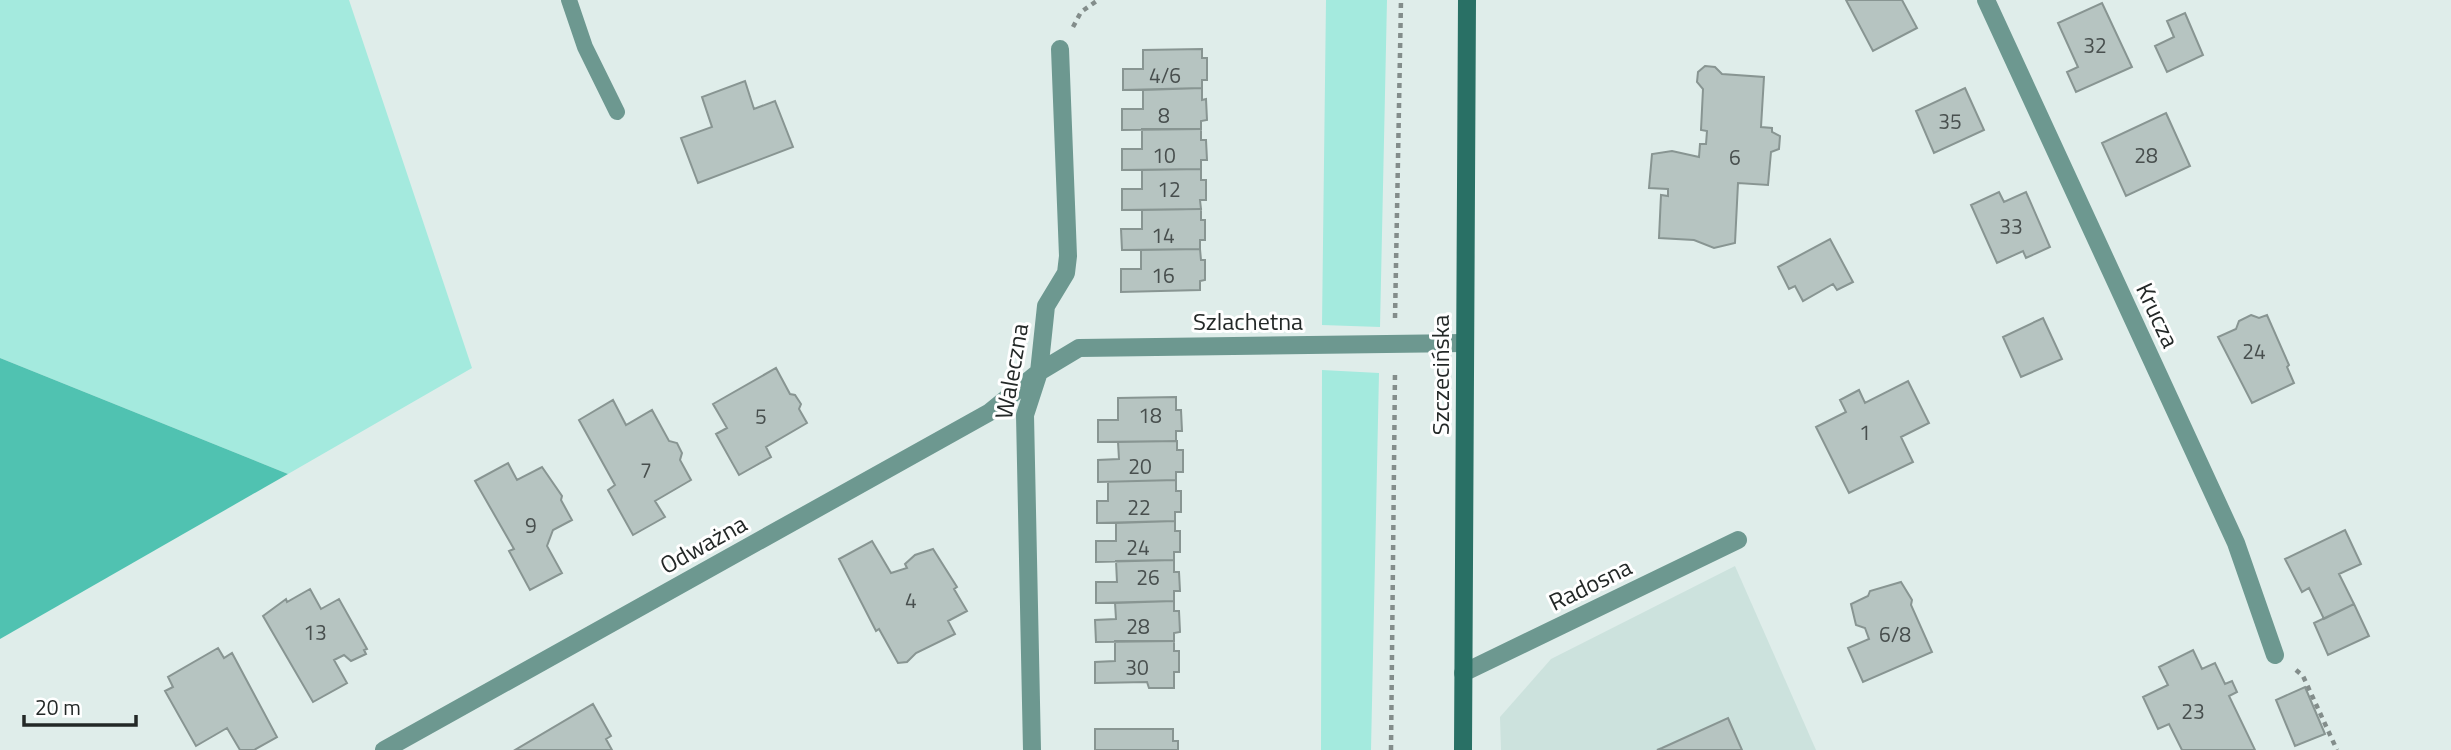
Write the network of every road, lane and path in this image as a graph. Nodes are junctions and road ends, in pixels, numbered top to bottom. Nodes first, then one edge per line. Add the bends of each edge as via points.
1 (569, 0) edge
2 (1098, 0) edge
3 (1401, 0) edge
4 (1467, 0) edge
5 (1986, 0) edge
6 (1060, 49) joint
7 (617, 112) dead end
8 (1464, 343) junction
9 (1395, 344) junction
10 (1039, 372) junction
11 (1738, 540) dead end
12 (2275, 656) joint
13 (1463, 673) junction
14 (384, 750) edge
15 (1032, 750) edge
16 (1391, 750) edge
17 (1462, 750) edge
18 (2337, 750) edge

1 - 7 lane via 584,47
2 - 6 path via 1081,12
3 - 9 path
4 - 8 main road, Szczecińska
5 - 12 street, Krucza via 2236,543
6 - 10 street, Waleczna via 1068,256 1066,273 1046,306
8 - 9 street, Szlachetna
8 - 13 main road, Szczecińska
9 - 10 street, Szlachetna via 1102,346 1079,348
9 - 16 path
10 - 14 street, Odważna via 990,412
10 - 15 street, Waleczna via 1025,415
11 - 13 street, Radosna
12 - 18 path via 2303,676
13 - 17 main road, Szczecińska

